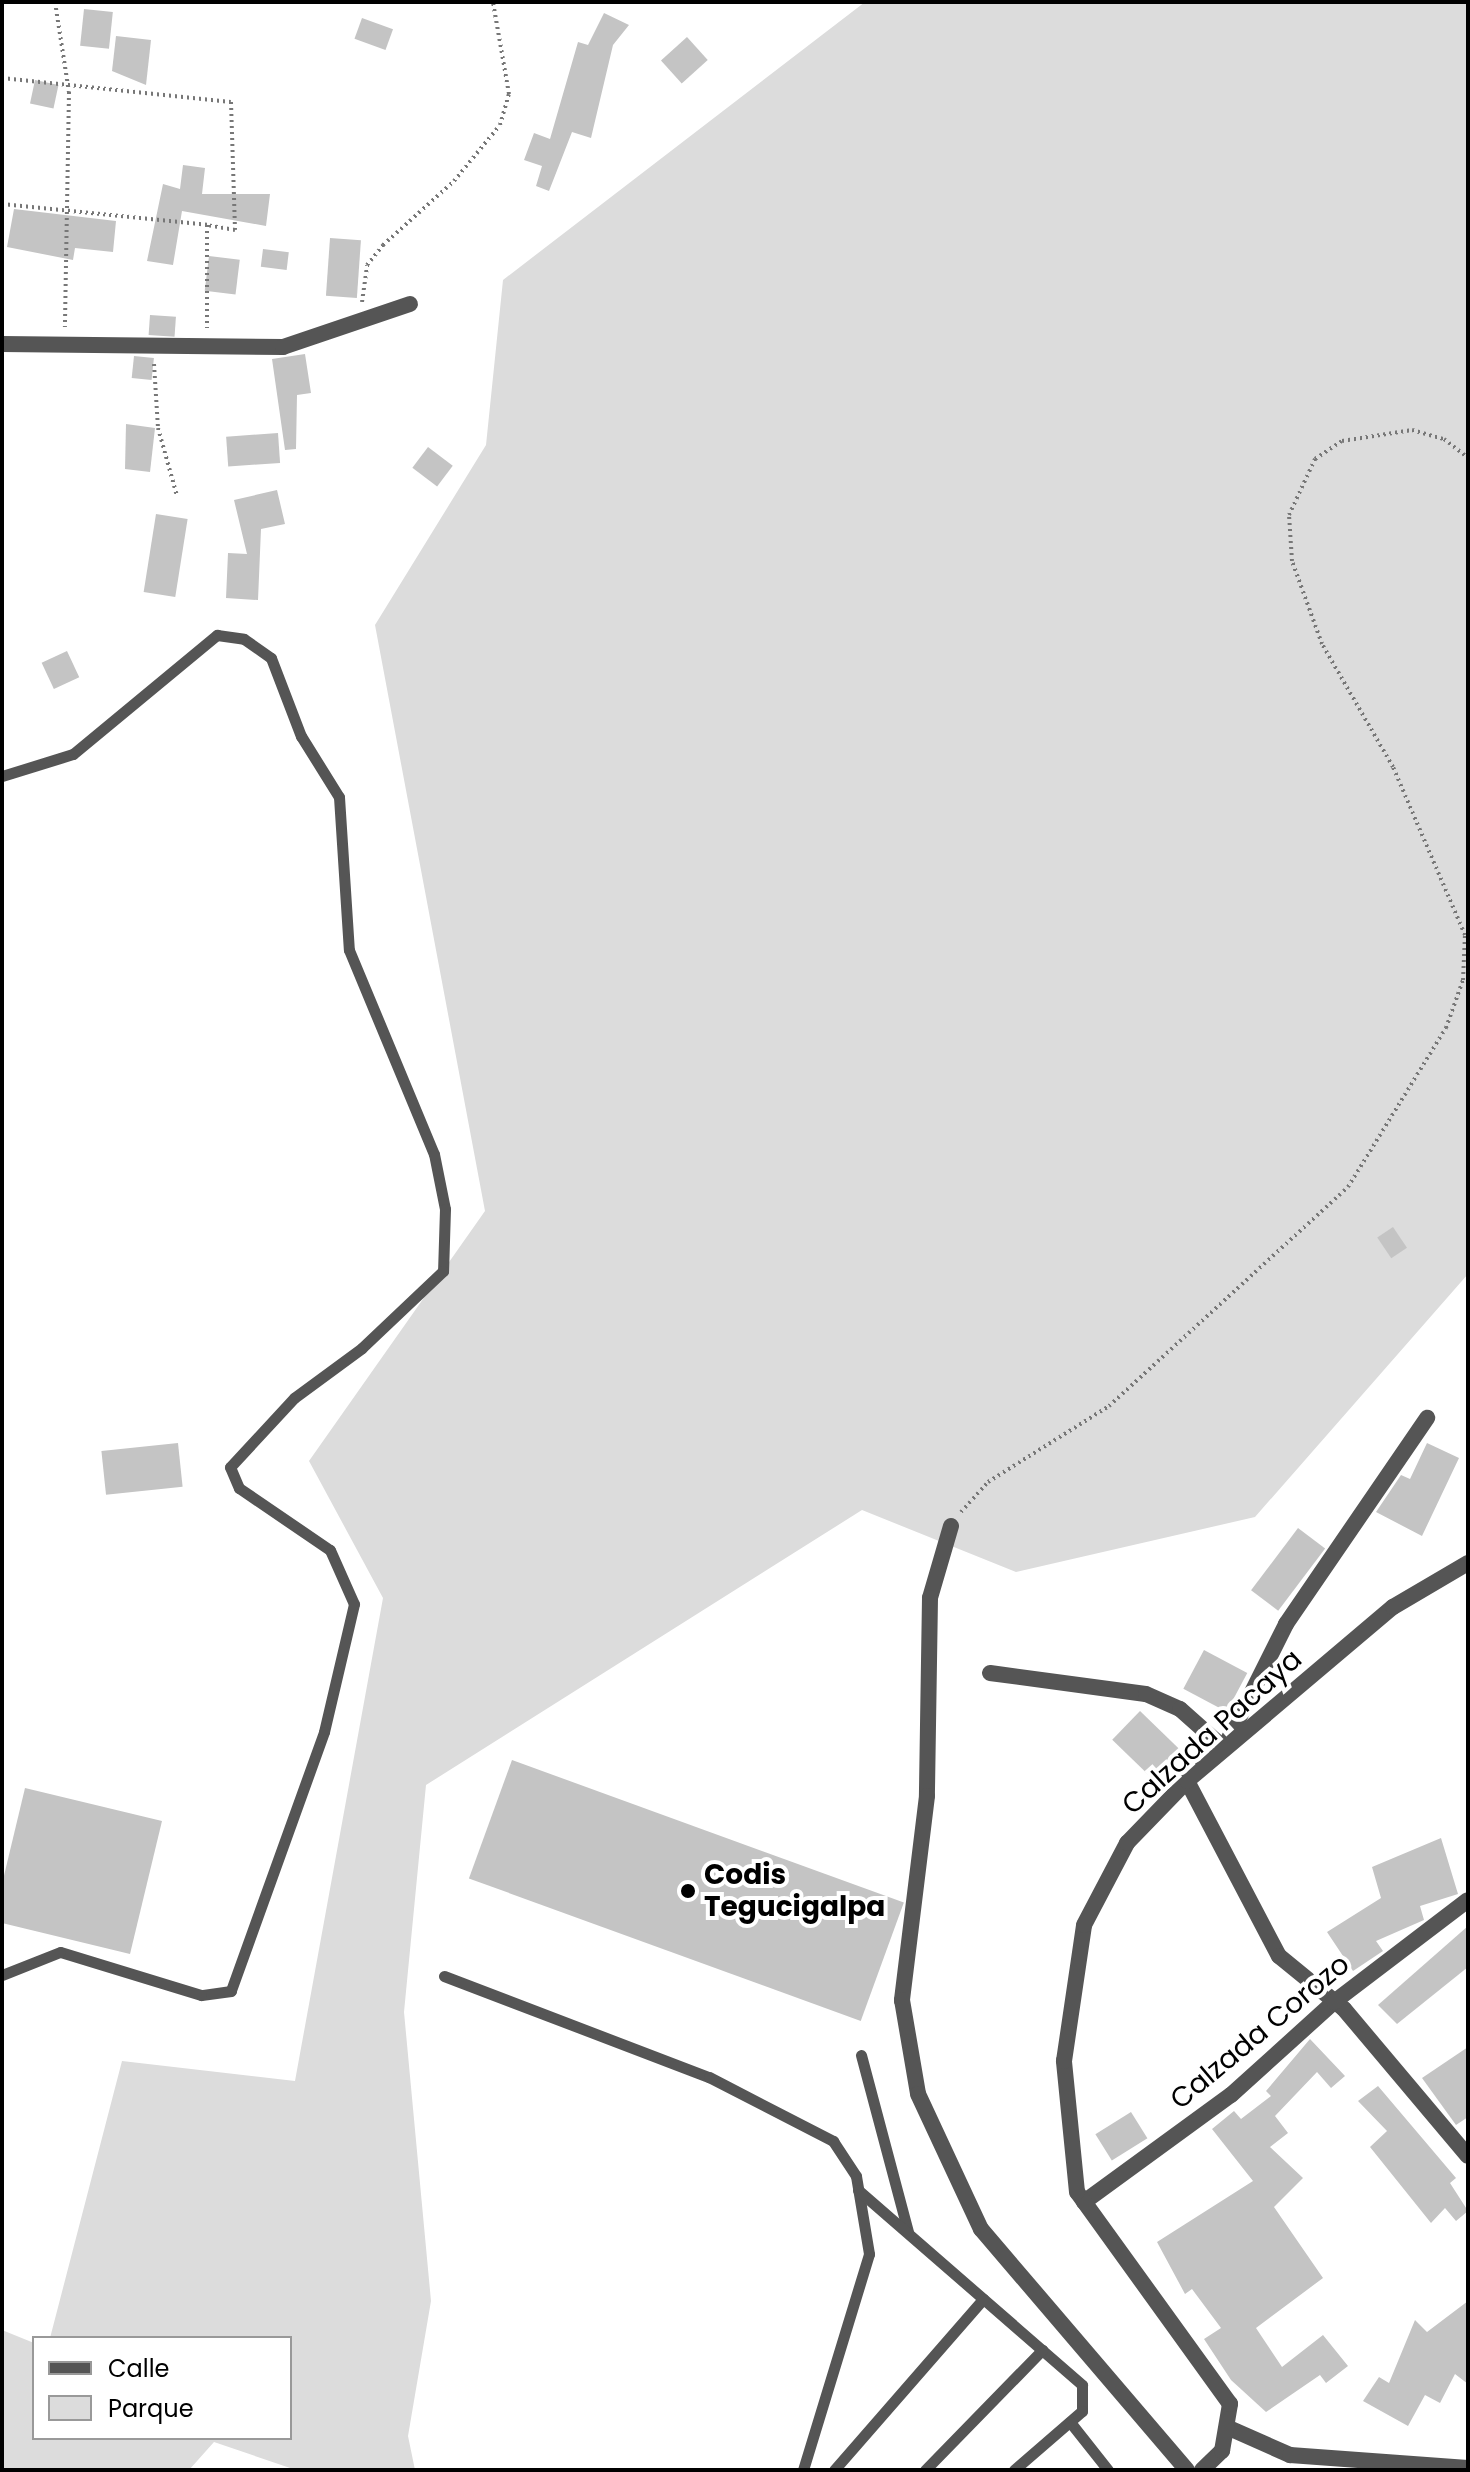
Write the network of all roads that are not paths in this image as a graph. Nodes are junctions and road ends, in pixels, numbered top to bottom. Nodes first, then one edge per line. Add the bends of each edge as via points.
1 (410, 304) dead end
2 (2, 344) edge
3 (2, 776) edge
4 (1427, 1418) dead end
5 (951, 1526) road end
6 (1468, 1563) edge
7 (990, 1673) dead end
8 (1224, 1748) junction
9 (1187, 1781) junction
10 (1468, 1900) edge
11 (2, 1975) edge
12 (444, 1976) dead end
13 (1334, 2002) junction
14 (861, 2055) dead end
15 (1468, 2156) edge
16 (858, 2190) junction
17 (1084, 2202) junction
18 (908, 2234) junction
19 (983, 2299) junction
20 (1042, 2350) junction
21 (1070, 2422) junction
22 (1229, 2428) junction
23 (1468, 2468) edge
24 (803, 2470) edge
25 (834, 2470) edge
26 (925, 2470) edge
27 (1014, 2470) edge
28 (1108, 2470) edge
29 (1187, 2470) edge
30 (1202, 2470) edge

1 - 2 street via 283,347 153,350
3 - 11 lane via 73,754 217,635 244,639 271,658 301,736 339,797 349,950 434,1154 445,1209 443,1271 362,1348 294,1398 230,1467 239,1488 330,1550 354,1604 324,1732 231,1991 201,1995 60,1952
4 - 8 street via 1286,1624
5 - 29 street via 930,1598 927,1796 902,2000 918,2094 981,2229
6 - 8 street, Calzada Pacaya via 1393,1607
7 - 8 street via 1146,1694 1180,1709
8 - 9 street, Calzada Pacaya
9 - 13 street via 1279,1956
9 - 17 street, Calzada Pacaya via 1127,1843 1084,1925 1064,2061 1070,2148
10 - 13 street, Calzada Corozo
12 - 16 lane via 723,2084 833,2141
13 - 15 street
13 - 17 street, Calzada Corozo via 1231,2095
14 - 18 lane
16 - 18 lane
16 - 24 lane via 869,2254
17 - 22 street, Calzada Pacaya via 1218,2380 1230,2404
18 - 19 lane
19 - 20 lane
19 - 25 lane
20 - 21 lane via 1082,2385 1082,2411
20 - 26 lane
21 - 27 lane
21 - 28 lane
22 - 23 street via 1290,2455
22 - 30 street via 1222,2451

